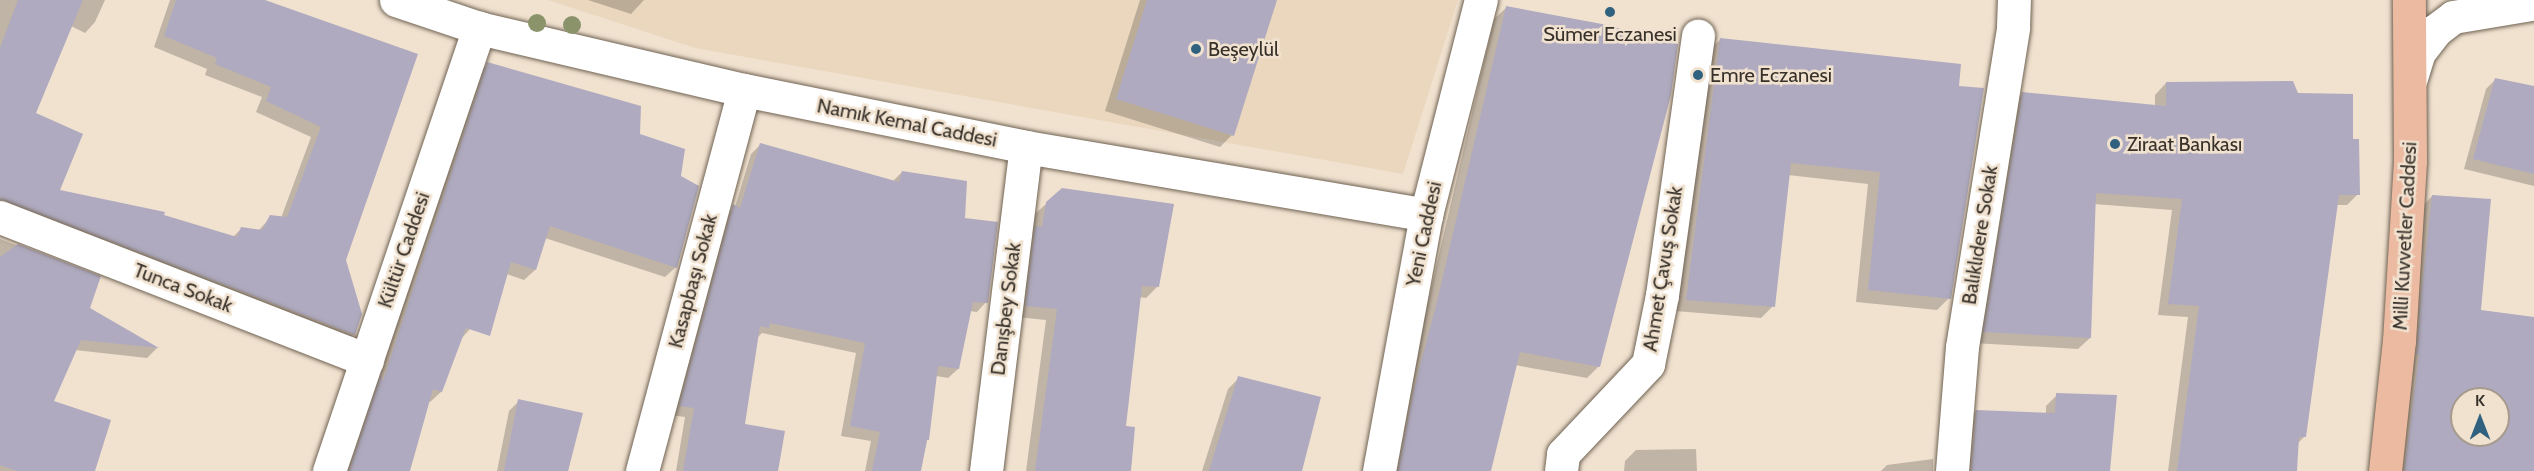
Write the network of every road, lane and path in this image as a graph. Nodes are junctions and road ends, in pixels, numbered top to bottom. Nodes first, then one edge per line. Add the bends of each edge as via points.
1 (396, 0) edge
2 (1481, 0) edge
3 (2014, 0) edge
4 (2409, 0) edge
5 (2473, 0) edge
6 (2528, 3) edge
7 (479, 28) junction
8 (1698, 35) dead end
9 (2410, 81) junction
10 (744, 90) junction
11 (1026, 147) junction
12 (1426, 215) junction
13 (0, 217) edge
14 (367, 360) junction
15 (329, 471) edge
16 (642, 471) edge
17 (986, 471) edge
18 (1379, 471) edge
19 (1561, 471) edge
20 (1952, 471) edge
21 (2385, 471) edge

1 - 7 street, Namık Kemal Caddesi
2 - 12 street, Yeni Caddesi
3 - 20 street, Balıklıdere Sokak via 2013,27 1962,347
4 - 9 main road, Milli Kuvvetler Caddesi
5 - 6 street
6 - 9 street via 2453,17 2436,30 2419,52
7 - 10 street, Namık Kemal Caddesi
7 - 14 street, Kültür Caddesi
8 - 19 street, Ahmet Çavuş Sokak via 1662,295 1648,364 1563,454
9 - 21 main road, Milli Kuvvetler Caddesi via 2410,161 2401,319
10 - 11 street, Namık Kemal Caddesi
10 - 16 street, Kasapbaşı Sokak
11 - 12 street, Namık Kemal Caddesi
11 - 17 street, Danışbey Sokak
12 - 18 street, Yeni Caddesi
13 - 14 street, Tunca Sokak
14 - 15 street, Kültür Caddesi

